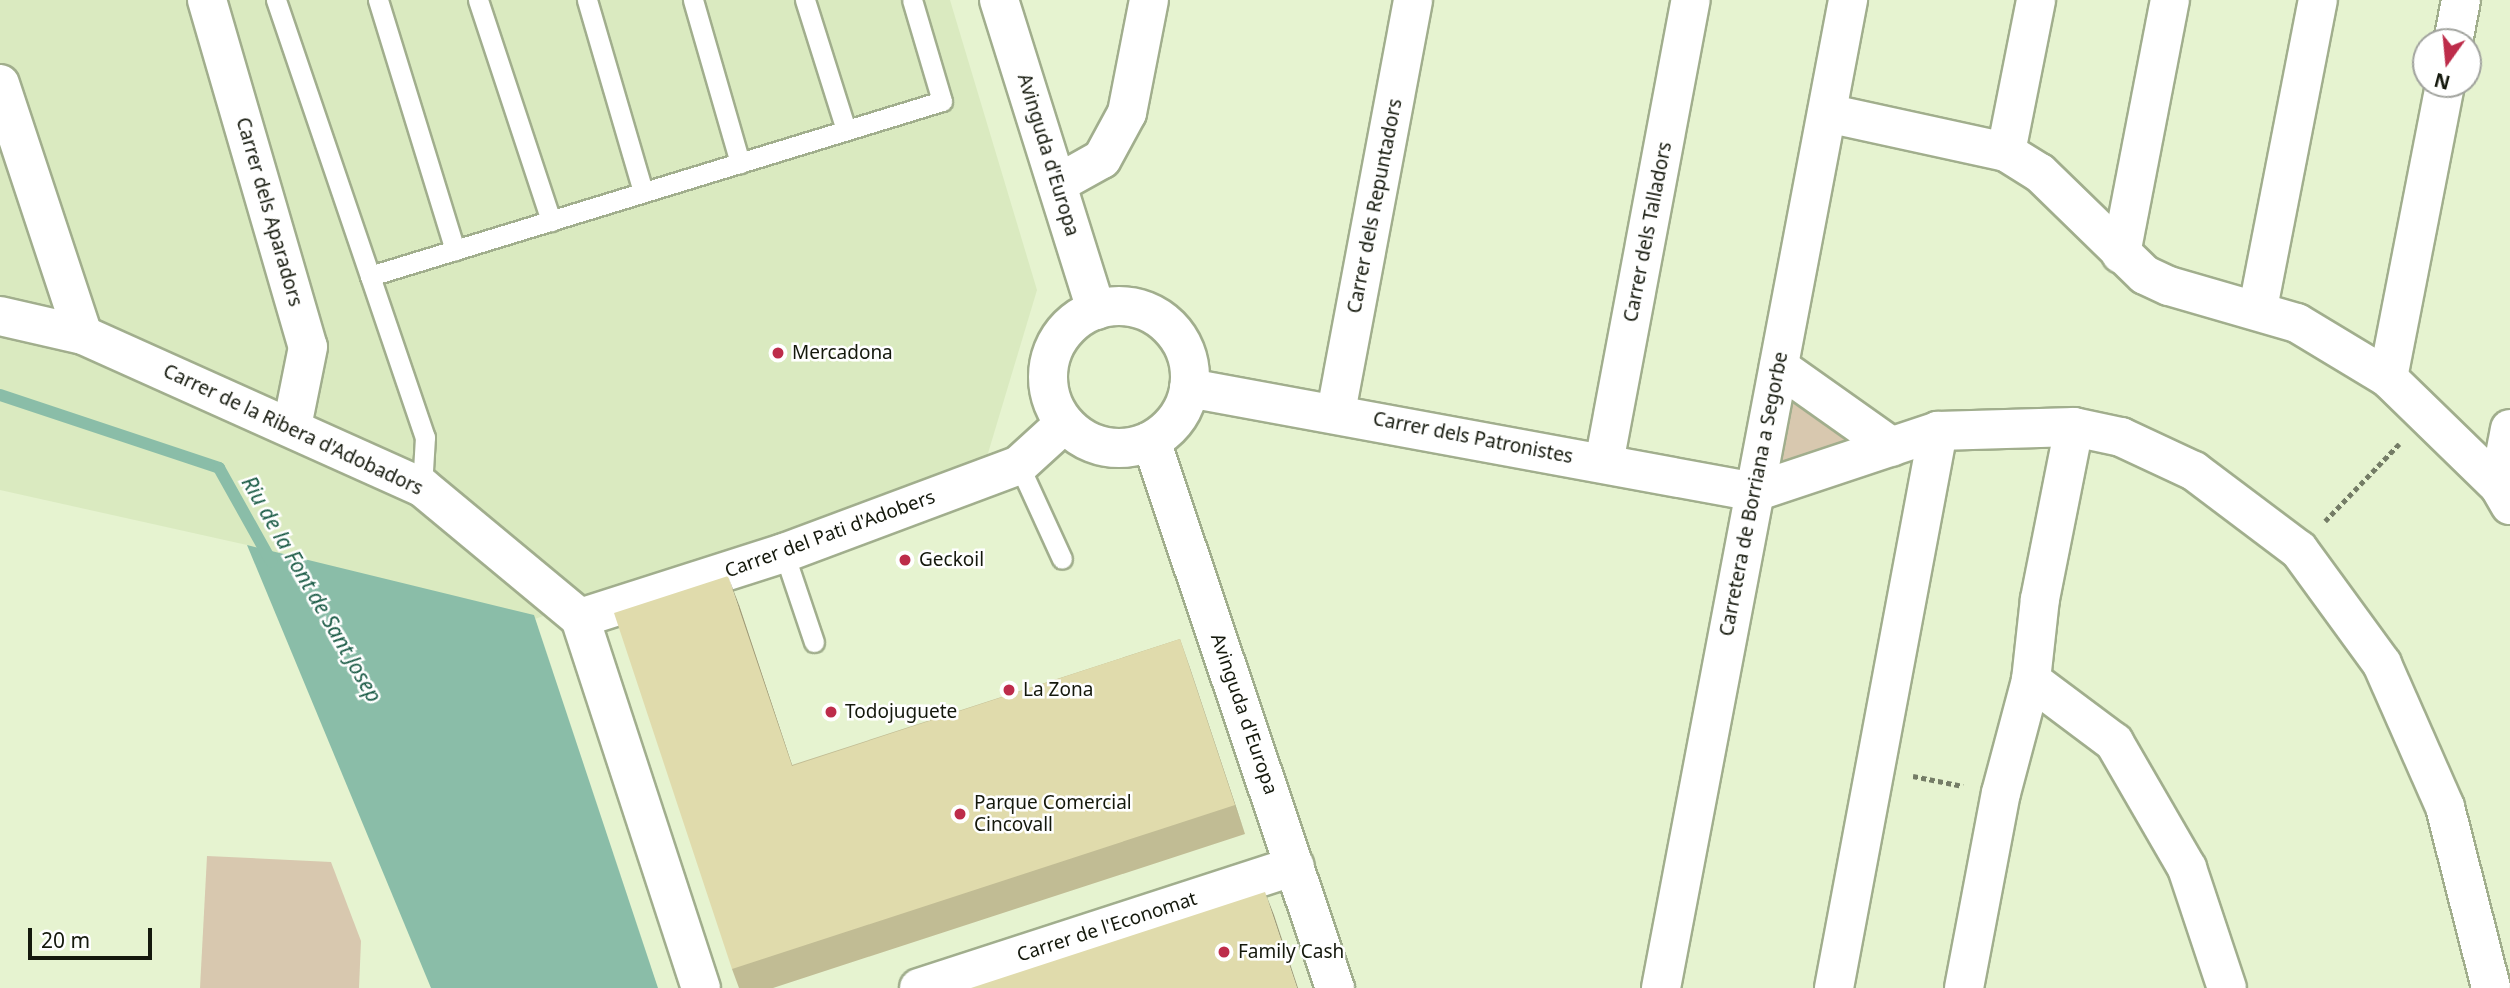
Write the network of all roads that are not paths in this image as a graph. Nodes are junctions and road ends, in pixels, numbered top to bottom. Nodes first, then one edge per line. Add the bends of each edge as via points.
1 (276, 0) edge
2 (377, 0) edge
3 (478, 0) edge
4 (587, 0) edge
5 (693, 0) edge
6 (805, 0) edge
7 (912, 0) edge
8 (999, 0) edge
9 (1149, 0) edge
10 (1413, 0) edge
11 (1691, 0) edge
12 (1848, 0) edge
13 (2036, 0) edge
14 (2169, 0) edge
15 (2318, 0) edge
16 (2461, 0) edge
17 (216, 2) edge
18 (2456, 28) edge
19 (0, 84) edge
20 (2442, 98) edge
21 (1827, 113) junction
22 (846, 130) junction
23 (2006, 152) junction
24 (740, 163) junction
25 (1057, 184) junction
26 (643, 192) junction
27 (551, 221) junction
28 (455, 250) junction
29 (2121, 254) junction
30 (370, 276) junction
31 (2258, 308) junction
32 (1096, 310) junction
33 (0, 316) edge
34 (83, 335) junction
35 (1779, 367) junction
36 (2388, 379) junction
37 (1189, 388) junction
38 (1336, 412) junction
39 (1065, 424) junction
40 (292, 426) junction
41 (2074, 428) junction
42 (2510, 429) edge
43 (1938, 431) junction
44 (1151, 441) junction
45 (1892, 447) junction
46 (1604, 463) junction
47 (1019, 464) junction
48 (422, 487) junction
49 (1755, 492) junction
50 (2504, 495) edge
51 (784, 552) junction
52 (1062, 559) dead end
53 (580, 618) junction
54 (814, 642) dead end
55 (2031, 680) junction
56 (1295, 866) junction
57 (701, 988) edge
58 (919, 988) edge
59 (1335, 988) edge
60 (1661, 988) edge
61 (1834, 988) edge
62 (1964, 988) edge
63 (2227, 988) edge
64 (2491, 988) edge

1 - 30 lane
2 - 28 lane
3 - 27 lane
4 - 26 lane
5 - 24 lane
6 - 22 lane
7 - 22 lane via 942,101
8 - 25 street, Avinguda d'Europa
9 - 25 street via 1128,113 1102,159
10 - 38 street, Carrer dels Repuntadors
11 - 46 street, Carrer dels Talladors
12 - 21 street, Carretera de Borriana a Segorbe
13 - 23 street
14 - 29 street
15 - 31 street
16 - 18 street
17 - 40 street, Carrer dels Aparadors via 308,347
19 - 34 street
20 - 36 street
21 - 23 street
21 - 35 street, Carretera de Borriana a Segorbe
22 - 24 lane
23 - 29 street via 2040,173
24 - 26 lane
25 - 32 street, Avinguda d'Europa
26 - 27 lane
27 - 28 lane
28 - 30 lane
29 - 31 street via 2145,275 2169,286
30 - 48 lane via 425,437
31 - 36 street via 2297,323
32 - 37 street via 1120,306 1144,311 1165,323 1181,341 1189,364
32 - 39 street via 1060,337 1050,358 1050,393
33 - 34 street, Carrer de la Ribera d'Adobadors
34 - 40 street, Carrer de la Ribera d'Adobadors
35 - 45 street
35 - 49 street, Carretera de Borriana a Segorbe
36 - 50 street via 2428,414
37 - 38 street, Carrer dels Patronistes
37 - 44 street via 1182,410
38 - 46 street, Carrer dels Patronistes
39 - 44 street via 1105,447
39 - 47 street, Carrer del Pati d'Adobers
40 - 48 street, Carrer de la Ribera d'Adobadors
41 - 43 street
41 - 55 street via 2040,599
41 - 64 street via 2120,437 2194,471 2299,550 2382,664 2445,807
42 - 50 street
43 - 45 street
43 - 61 street
44 - 56 street, Avinguda d'Europa
45 - 49 street
46 - 49 street, Carrer dels Patronistes
47 - 51 street, Carrer del Pati d'Adobers
47 - 52 lane
48 - 53 street, Carrer de la Ribera d'Adobadors
49 - 60 street, Carretera de Borriana a Segorbe
51 - 53 street, Carrer del Pati d'Adobers
51 - 54 lane
53 - 57 street
55 - 62 street via 2001,793
55 - 63 street via 2114,742 2187,868
56 - 58 street, Carrer de l'Economat
56 - 59 street, Avinguda d'Europa

